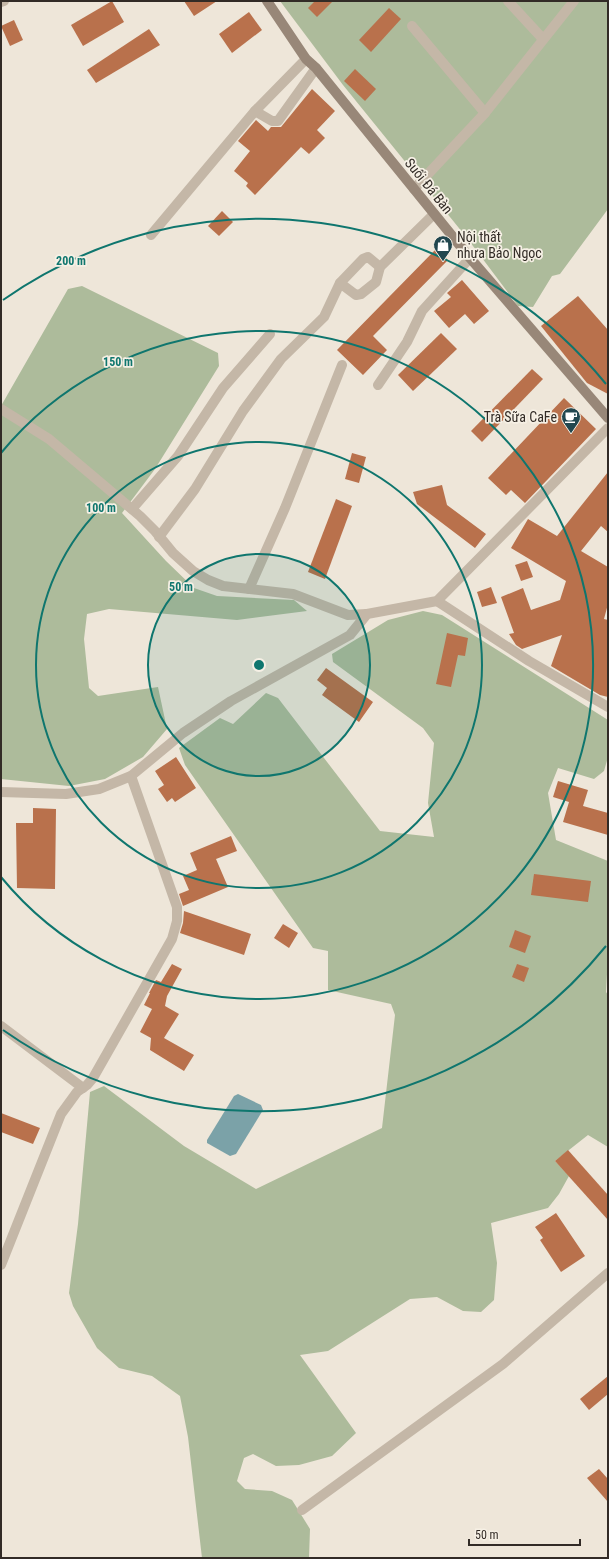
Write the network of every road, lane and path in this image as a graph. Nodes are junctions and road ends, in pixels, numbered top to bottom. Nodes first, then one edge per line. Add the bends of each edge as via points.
1 (267, 1) edge
2 (508, 1) edge
3 (574, 1) edge
4 (412, 26) dead end
5 (543, 39) junction
6 (306, 59) junction
7 (316, 68) junction
8 (255, 111) junction
9 (485, 113) junction
10 (414, 189) junction
11 (434, 214) junction
12 (151, 235) dead end
13 (470, 258) junction
14 (380, 267) junction
15 (340, 283) junction
16 (270, 334) dead end
17 (342, 365) dead end
18 (378, 385) dead end
19 (1, 409) edge
20 (608, 418) edge
21 (608, 428) edge
22 (132, 509) junction
23 (159, 537) junction
24 (249, 589) junction
25 (437, 601) junction
26 (367, 614) junction
27 (608, 707) edge
28 (131, 776) junction
29 (1, 792) edge
30 (1, 1026) edge
31 (83, 1088) junction
32 (1, 1265) edge
33 (608, 1273) edge
34 (302, 1510) dead end

1 - 6 street, Suối Đá Bàn
2 - 5 street
3 - 5 street
4 - 9 street
5 - 9 street
6 - 7 street, Suối Đá Bàn
6 - 8 street
7 - 8 street via 278,121 272,121
7 - 10 street, Suối Đá Bàn
8 - 12 street
9 - 10 street
10 - 11 street, Suối Đá Bàn
11 - 13 street, Suối Đá Bàn
11 - 14 street
13 - 18 street via 422,311 407,342
13 - 20 street, Suối Đá Bàn
14 - 15 street via 368,257 363,259
14 - 15 street via 376,282 361,294 356,295
15 - 23 street via 324,318 281,359 243,411 195,489
16 - 22 street via 223,388 178,456
17 - 24 street via 285,508
19 - 22 street via 49,439
21 - 25 street
22 - 23 street
23 - 24 street via 193,571 208,580 223,586
24 - 26 street via 293,594 348,616
25 - 26 street
25 - 27 street via 529,661
26 - 28 street via 350,635 231,701 183,733
28 - 29 street via 99,789 66,794
28 - 31 street via 177,907 177,921 172,939 93,1078
30 - 31 street
31 - 32 street via 61,1114
33 - 34 street via 503,1364

